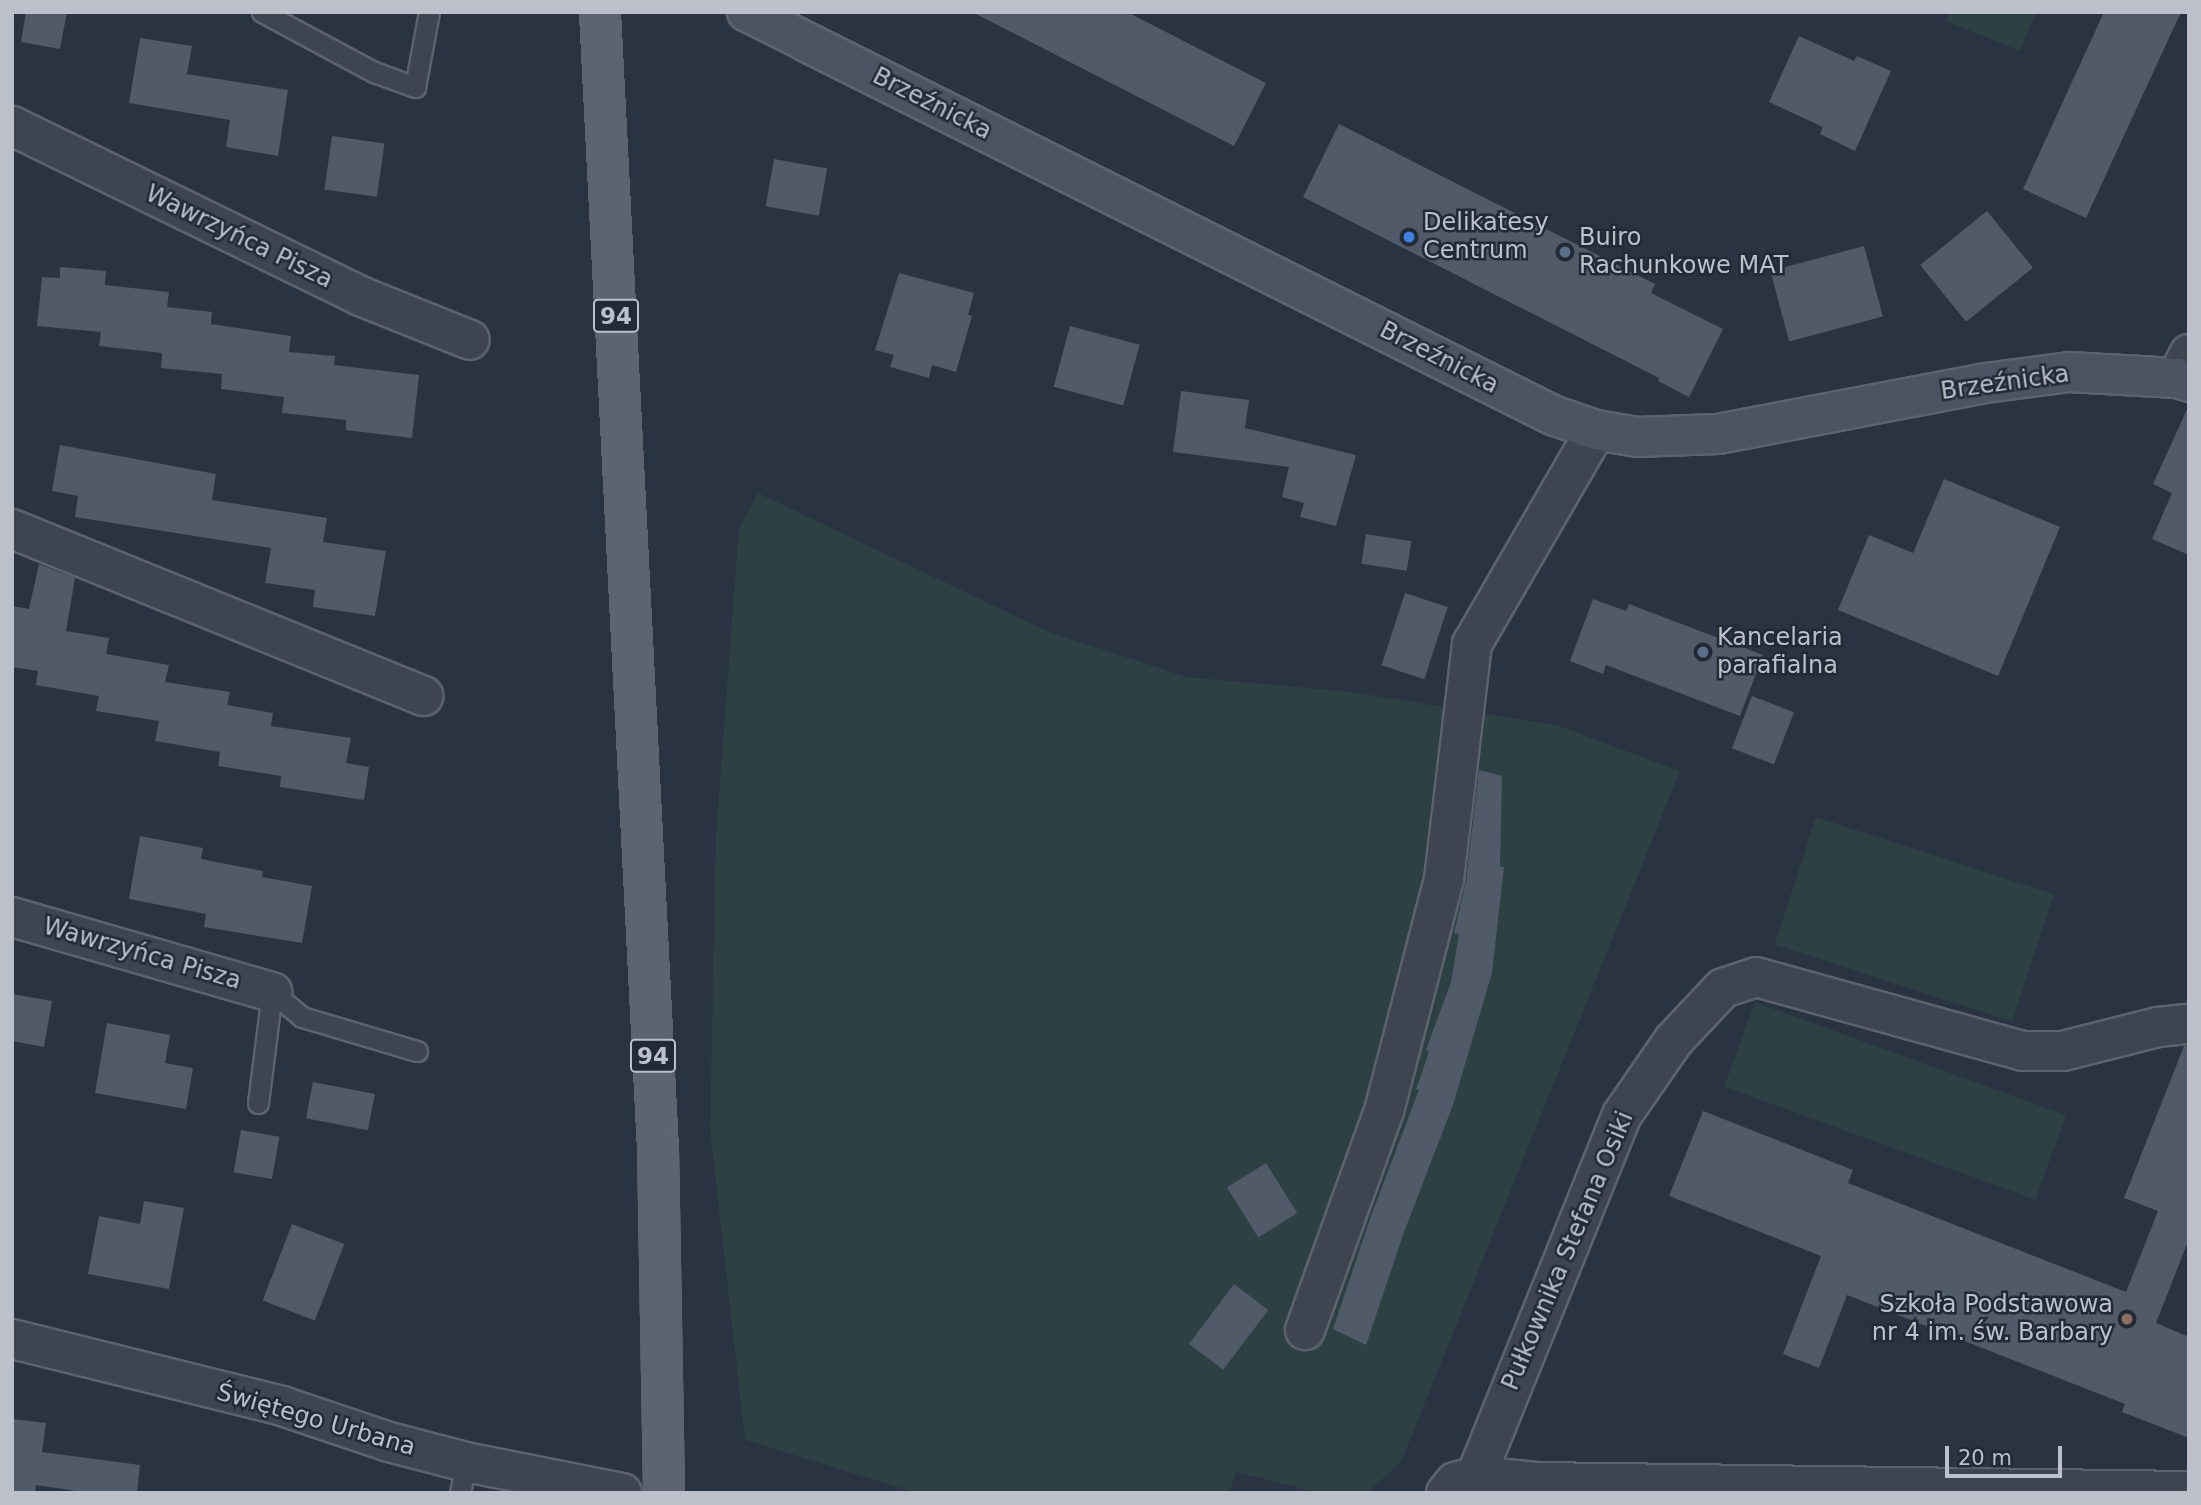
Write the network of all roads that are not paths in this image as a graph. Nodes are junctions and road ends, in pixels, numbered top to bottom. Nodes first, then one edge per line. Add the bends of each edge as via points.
1 (262, 12) edge
2 (429, 12) edge
3 (600, 12) edge
4 (747, 12) edge
5 (12, 126) edge
6 (470, 340) dead end
7 (2185, 372) edge
8 (1595, 430) junction
9 (12, 529) edge
10 (423, 696) dead end
11 (12, 917) edge
12 (272, 992) junction
13 (2189, 1024) edge
14 (417, 1051) dead end
15 (258, 1103) dead end
16 (1305, 1330) dead end
17 (12, 1339) edge
18 (473, 1474) edge
19 (1461, 1484) edge
20 (2189, 1491) edge
21 (622, 1493) edge
22 (664, 1493) edge

1 - 2 lane via 374,72 415,87
3 - 22 main road, 94 via 658,1148
4 - 8 street, Brzeźnicka via 1555,416
5 - 6 street, Wawrzyńca Pisza via 360,296
7 - 8 street, Brzeźnicka via 2069,372 1932,392 1718,434 1637,437
8 - 16 street via 1472,644 1444,879 1384,1111
9 - 10 street
11 - 12 street, Wawrzyńca Pisza
12 - 14 lane via 302,1017
12 - 15 lane
13 - 19 street, Pułkownika Stefana Osiki via 2158,1027 2063,1051 2023,1051 1756,977 1723,988 1674,1040 1622,1115
17 - 18 street, Świętego Urbana via 282,1406
18 - 21 street, Świętego Urbana
19 - 20 street, Pułkownika Stefana Osiki

